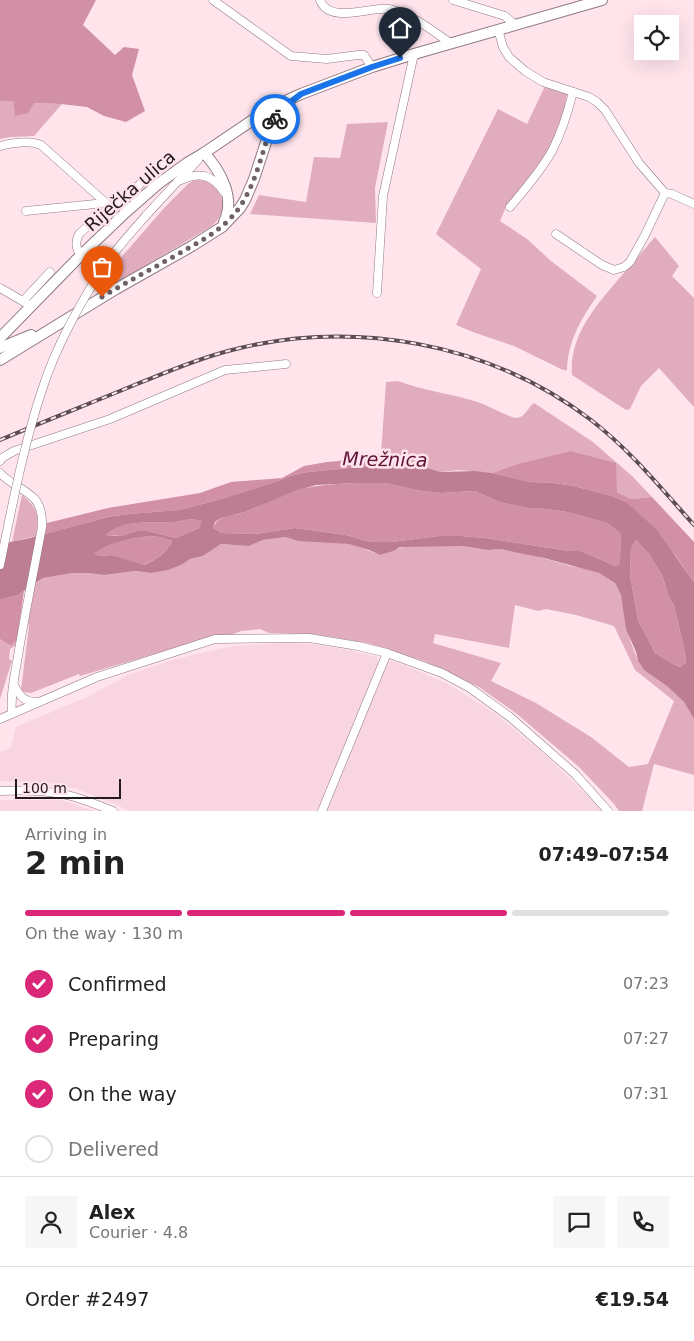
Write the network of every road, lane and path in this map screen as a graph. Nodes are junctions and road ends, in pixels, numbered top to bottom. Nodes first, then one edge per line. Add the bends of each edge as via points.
1 (213, 0) edge
2 (320, 0) edge
3 (453, 0) edge
4 (602, 0) edge
5 (515, 25) junction
6 (498, 29) junction
7 (450, 43) junction
8 (414, 54) junction
9 (372, 67) junction
10 (573, 92) junction
11 (301, 94) junction
12 (0, 146) edge
13 (204, 153) junction
14 (164, 163) dead end
15 (177, 182) junction
16 (664, 193) junction
17 (227, 196) junction
18 (694, 204) edge
19 (107, 205) junction
20 (510, 208) dead end
21 (26, 211) dead end
22 (222, 227) junction
23 (556, 234) dead end
24 (81, 255) junction
25 (50, 272) dead end
26 (0, 288) edge
27 (377, 293) dead end
28 (27, 304) junction
29 (59, 323) junction
30 (0, 338) edge
31 (0, 348) edge
32 (0, 360) edge
33 (286, 364) dead end
34 (0, 461) edge
35 (0, 473) edge
36 (0, 565) edge
37 (387, 653) junction
38 (14, 685) junction
39 (38, 702) junction
40 (5, 716) edge
41 (0, 791) edge
42 (114, 811) edge
43 (322, 811) edge
44 (608, 811) edge

1 - 9 street via 291,56 327,59 364,55
2 - 7 street via 327,9 337,13 388,8 404,14
3 - 5 street via 504,16
4 - 5 main road, Riječka ulica
5 - 6 main road, Riječka ulica
6 - 7 main road, Riječka ulica
6 - 10 street via 508,57 543,82
7 - 8 main road, Riječka ulica
8 - 9 main road, Riječka ulica
8 - 27 street via 383,196
9 - 11 main road, Riječka ulica
10 - 16 street via 589,97 605,110 639,163
10 - 20 street via 566,121 552,151
11 - 13 main road, Riječka ulica via 272,108
11 - 22 main road, Riječka ulica via 279,113 245,200
12 - 19 street via 20,142 41,145
13 - 15 street
13 - 17 main road via 222,177
13 - 24 main road, Riječka ulica via 158,184
14 - 19 street via 114,207
15 - 17 street via 190,176 207,176
15 - 36 street, bridge via 103,267 56,352 23,458
16 - 18 street
16 - 23 street via 645,235 624,267 614,270 602,265
17 - 22 main road via 228,214
19 - 21 street
19 - 24 street via 76,239
22 - 29 main road, Riječka ulica
24 - 28 main road, Riječka ulica
25 - 28 street
26 - 28 street
28 - 30 main road, Riječka ulica
29 - 31 main road
29 - 32 main road, Riječka ulica
33 - 34 street via 225,370 110,418 14,451
35 - 38 street via 35,498 43,516
37 - 39 street via 309,638 215,640 97,677
37 - 43 street
37 - 44 street via 442,673 470,688 510,717 575,774
38 - 39 street via 24,699
38 - 40 street via 11,707
39 - 40 street
41 - 42 street via 63,794

